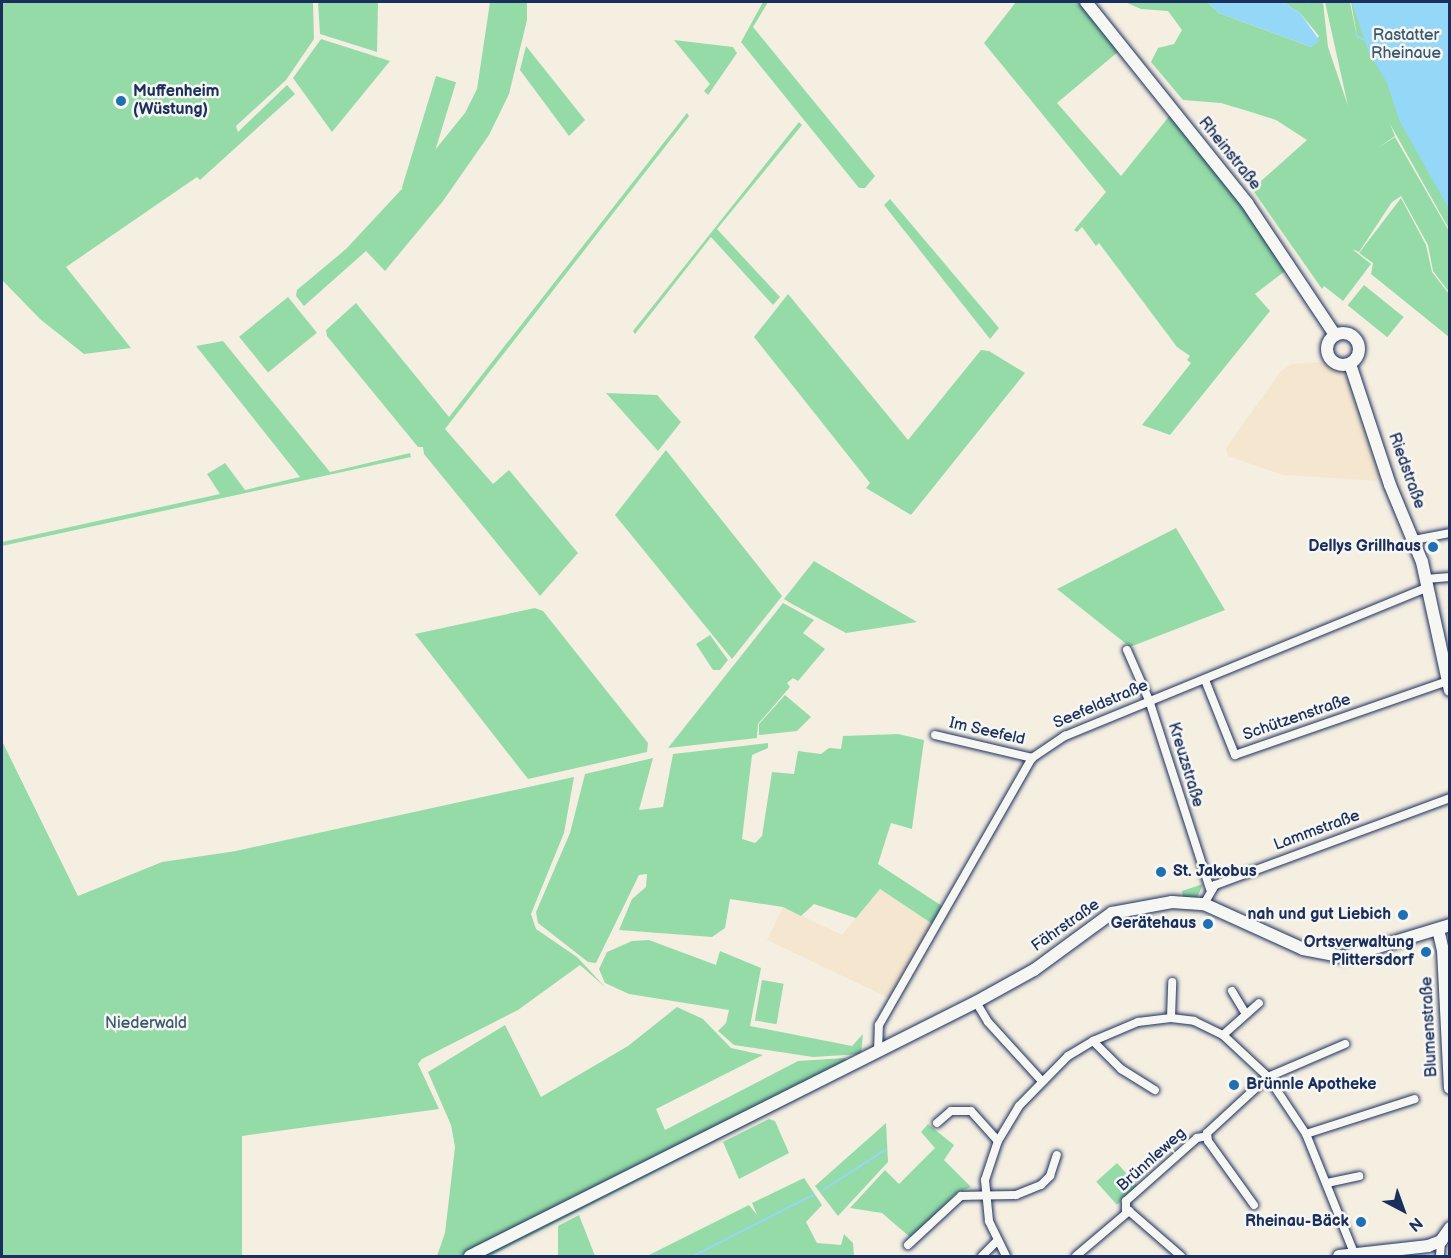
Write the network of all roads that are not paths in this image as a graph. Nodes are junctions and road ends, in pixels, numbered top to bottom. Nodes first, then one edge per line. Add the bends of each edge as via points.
1 (1086, 2) edge
2 (1335, 335) junction
3 (1352, 369) junction
4 (1449, 533) edge
5 (1414, 540) junction
6 (1449, 577) edge
7 (1427, 583) junction
8 (1127, 650) dead end
9 (1205, 680) junction
10 (1447, 686) edge
11 (1149, 700) junction
12 (935, 735) dead end
13 (1032, 758) junction
14 (1449, 798) edge
15 (1210, 890) junction
16 (1204, 904) junction
17 (1444, 927) edge
18 (1172, 982) dead end
19 (1232, 991) dead end
20 (976, 1002) junction
21 (1259, 1003) dead end
22 (1245, 1013) junction
23 (1171, 1018) junction
24 (1223, 1035) junction
25 (1093, 1041) junction
26 (1345, 1044) dead end
27 (878, 1051) junction
28 (1268, 1077) junction
29 (1041, 1080) junction
30 (1449, 1088) edge
31 (1155, 1090) dead end
32 (1415, 1099) dead end
33 (937, 1123) dead end
34 (1306, 1134) junction
35 (1207, 1136) junction
36 (999, 1141) junction
37 (1057, 1155) dead end
38 (1359, 1176) dead end
39 (1327, 1184) junction
40 (986, 1195) junction
41 (1254, 1205) dead end
42 (1126, 1212) junction
43 (1446, 1236) edge
44 (996, 1242) junction
45 (908, 1245) dead end
46 (1354, 1253) junction
47 (1400, 1253) edge
48 (470, 1257) edge
49 (982, 1257) edge
50 (1006, 1257) edge
51 (1076, 1257) edge
52 (1181, 1257) edge
53 (1339, 1257) edge
54 (1440, 1257) edge

1 - 2 main road, Rheinstraße via 1254,212
2 - 3 main road via 1327,346 1328,355 1339,365
2 - 3 main road via 1347,333 1357,340 1360,352
3 - 5 main road, Riedstraße via 1390,485
4 - 5 street
5 - 7 main road, Riedstraße
6 - 7 street
7 - 9 street, Seefeldstraße
7 - 10 main road, Riedstraße
8 - 11 street, Kreuzstraße
9 - 10 street, Schützenstraße via 1235,755
9 - 11 street, Seefeldstraße
11 - 13 street, Seefeldstraße via 1055,740
11 - 15 street, Kreuzstraße
12 - 13 street, Im Seefeld
13 - 27 street, Seefeldstraße via 879,1025
14 - 15 street, Lammstraße
15 - 16 street
16 - 17 main road, Fährstraße via 1325,956 1371,952
16 - 20 main road, Fährstraße via 1162,903 1113,913 1034,970
17 - 30 main road, Blumenstraße
18 - 23 street
19 - 22 street
20 - 27 main road, Fährstraße
20 - 29 street via 988,1022
21 - 22 street
22 - 24 street
23 - 24 street via 1194,1022
23 - 25 street via 1138,1022
24 - 28 street
25 - 29 street
25 - 31 street via 1121,1069
26 - 28 street
27 - 48 main road, Fährstraße
28 - 34 street
28 - 35 street, Brünnleweg
29 - 36 street via 1019,1106
32 - 34 street
33 - 36 street via 951,1111 971,1111
34 - 39 street
35 - 41 street
35 - 42 street, Brünnleweg via 1197,1138 1126,1201
36 - 40 street via 986,1173
37 - 40 street via 1050,1176 1041,1185 1016,1195
38 - 39 street
39 - 46 street
40 - 44 street
40 - 45 street via 961,1197
42 - 51 street, Brünnleweg
42 - 52 street via 1135,1212
43 - 47 main road
43 - 54 street
44 - 49 street
44 - 50 street
46 - 47 main road
46 - 53 main road

